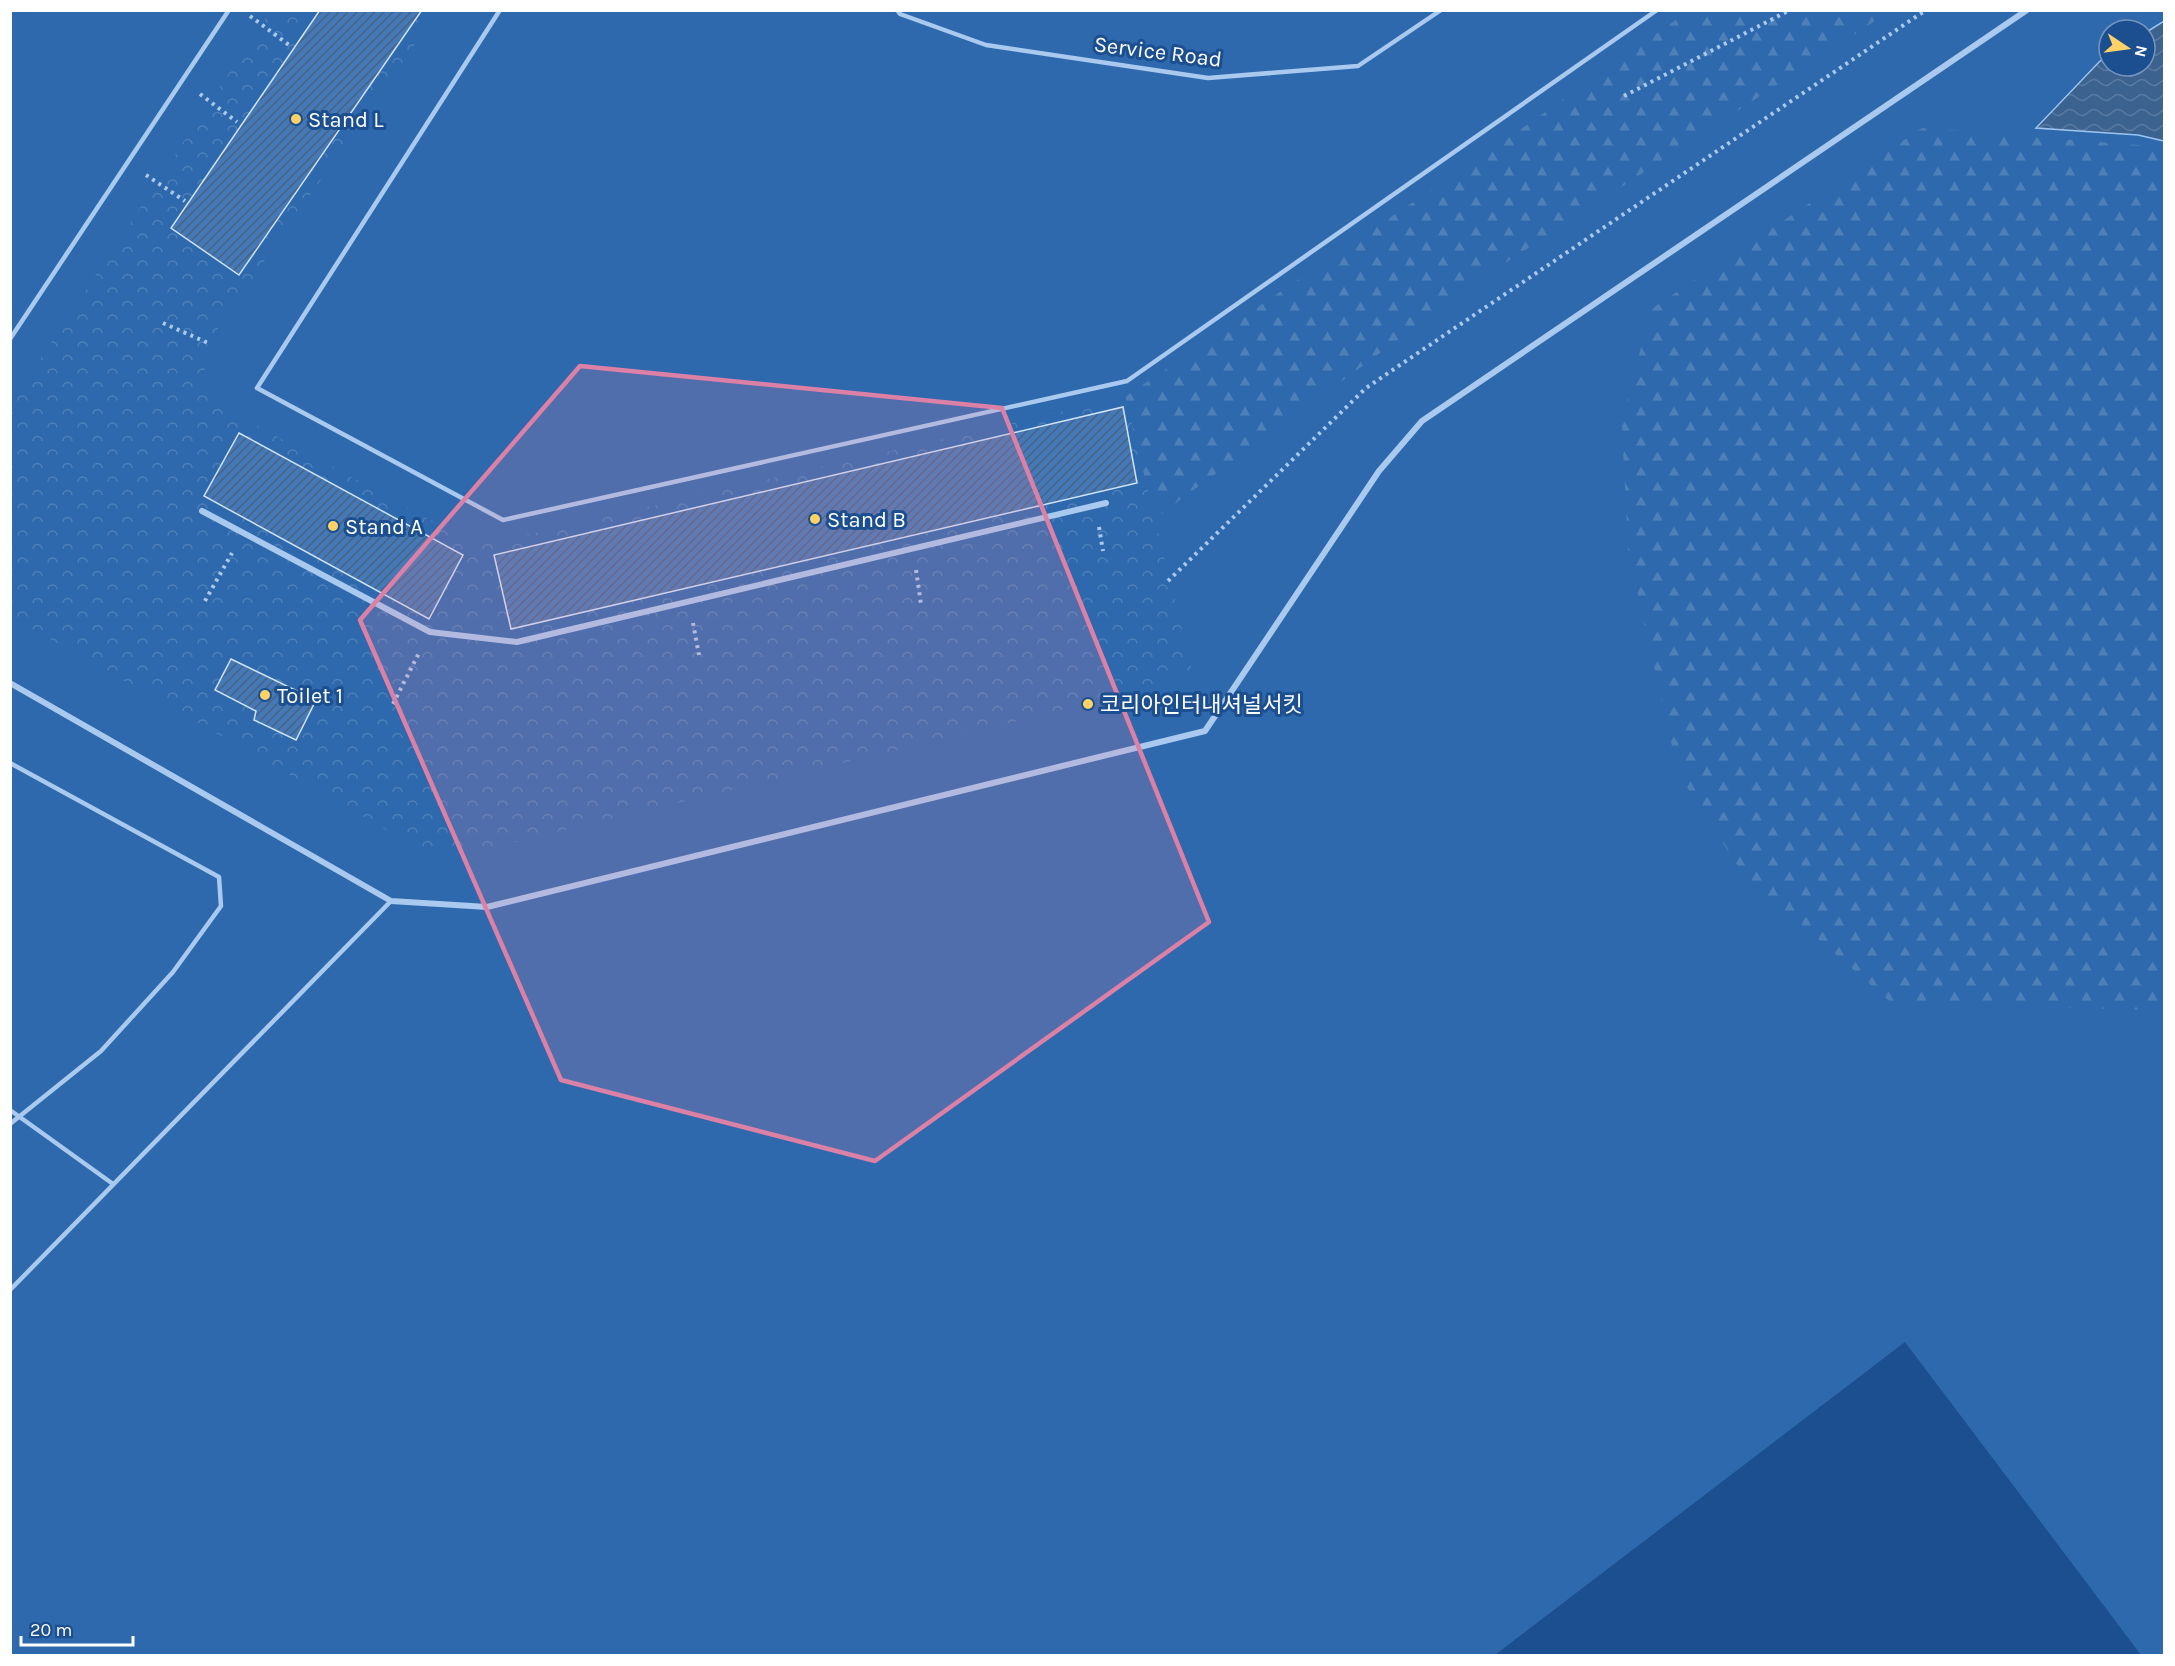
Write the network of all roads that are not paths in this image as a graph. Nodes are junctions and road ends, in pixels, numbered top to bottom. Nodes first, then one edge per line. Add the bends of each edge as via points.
1 (229, 10) edge
2 (500, 10) edge
3 (897, 10) edge
4 (1441, 10) edge
5 (1657, 10) edge
6 (2026, 10) edge
7 (10, 339) edge
8 (1106, 503) dead end
9 (202, 511) dead end
10 (10, 683) edge
11 (10, 763) edge
12 (391, 901) junction
13 (10, 1110) edge
14 (18, 1116) junction
15 (10, 1124) edge
16 (114, 1184) junction
17 (10, 1290) edge

1 - 7 lane
2 - 5 lane via 257,388 503,520 1127,381
3 - 4 lane, Service Road via 986,45 1208,78 1358,66
6 - 12 street via 1422,421 1379,471 1205,732 487,907
8 - 9 street via 517,642 430,632
10 - 12 street
11 - 14 lane via 219,877 221,906 173,972 101,1051
12 - 16 lane
13 - 14 lane
14 - 15 lane
14 - 16 lane
16 - 17 lane

